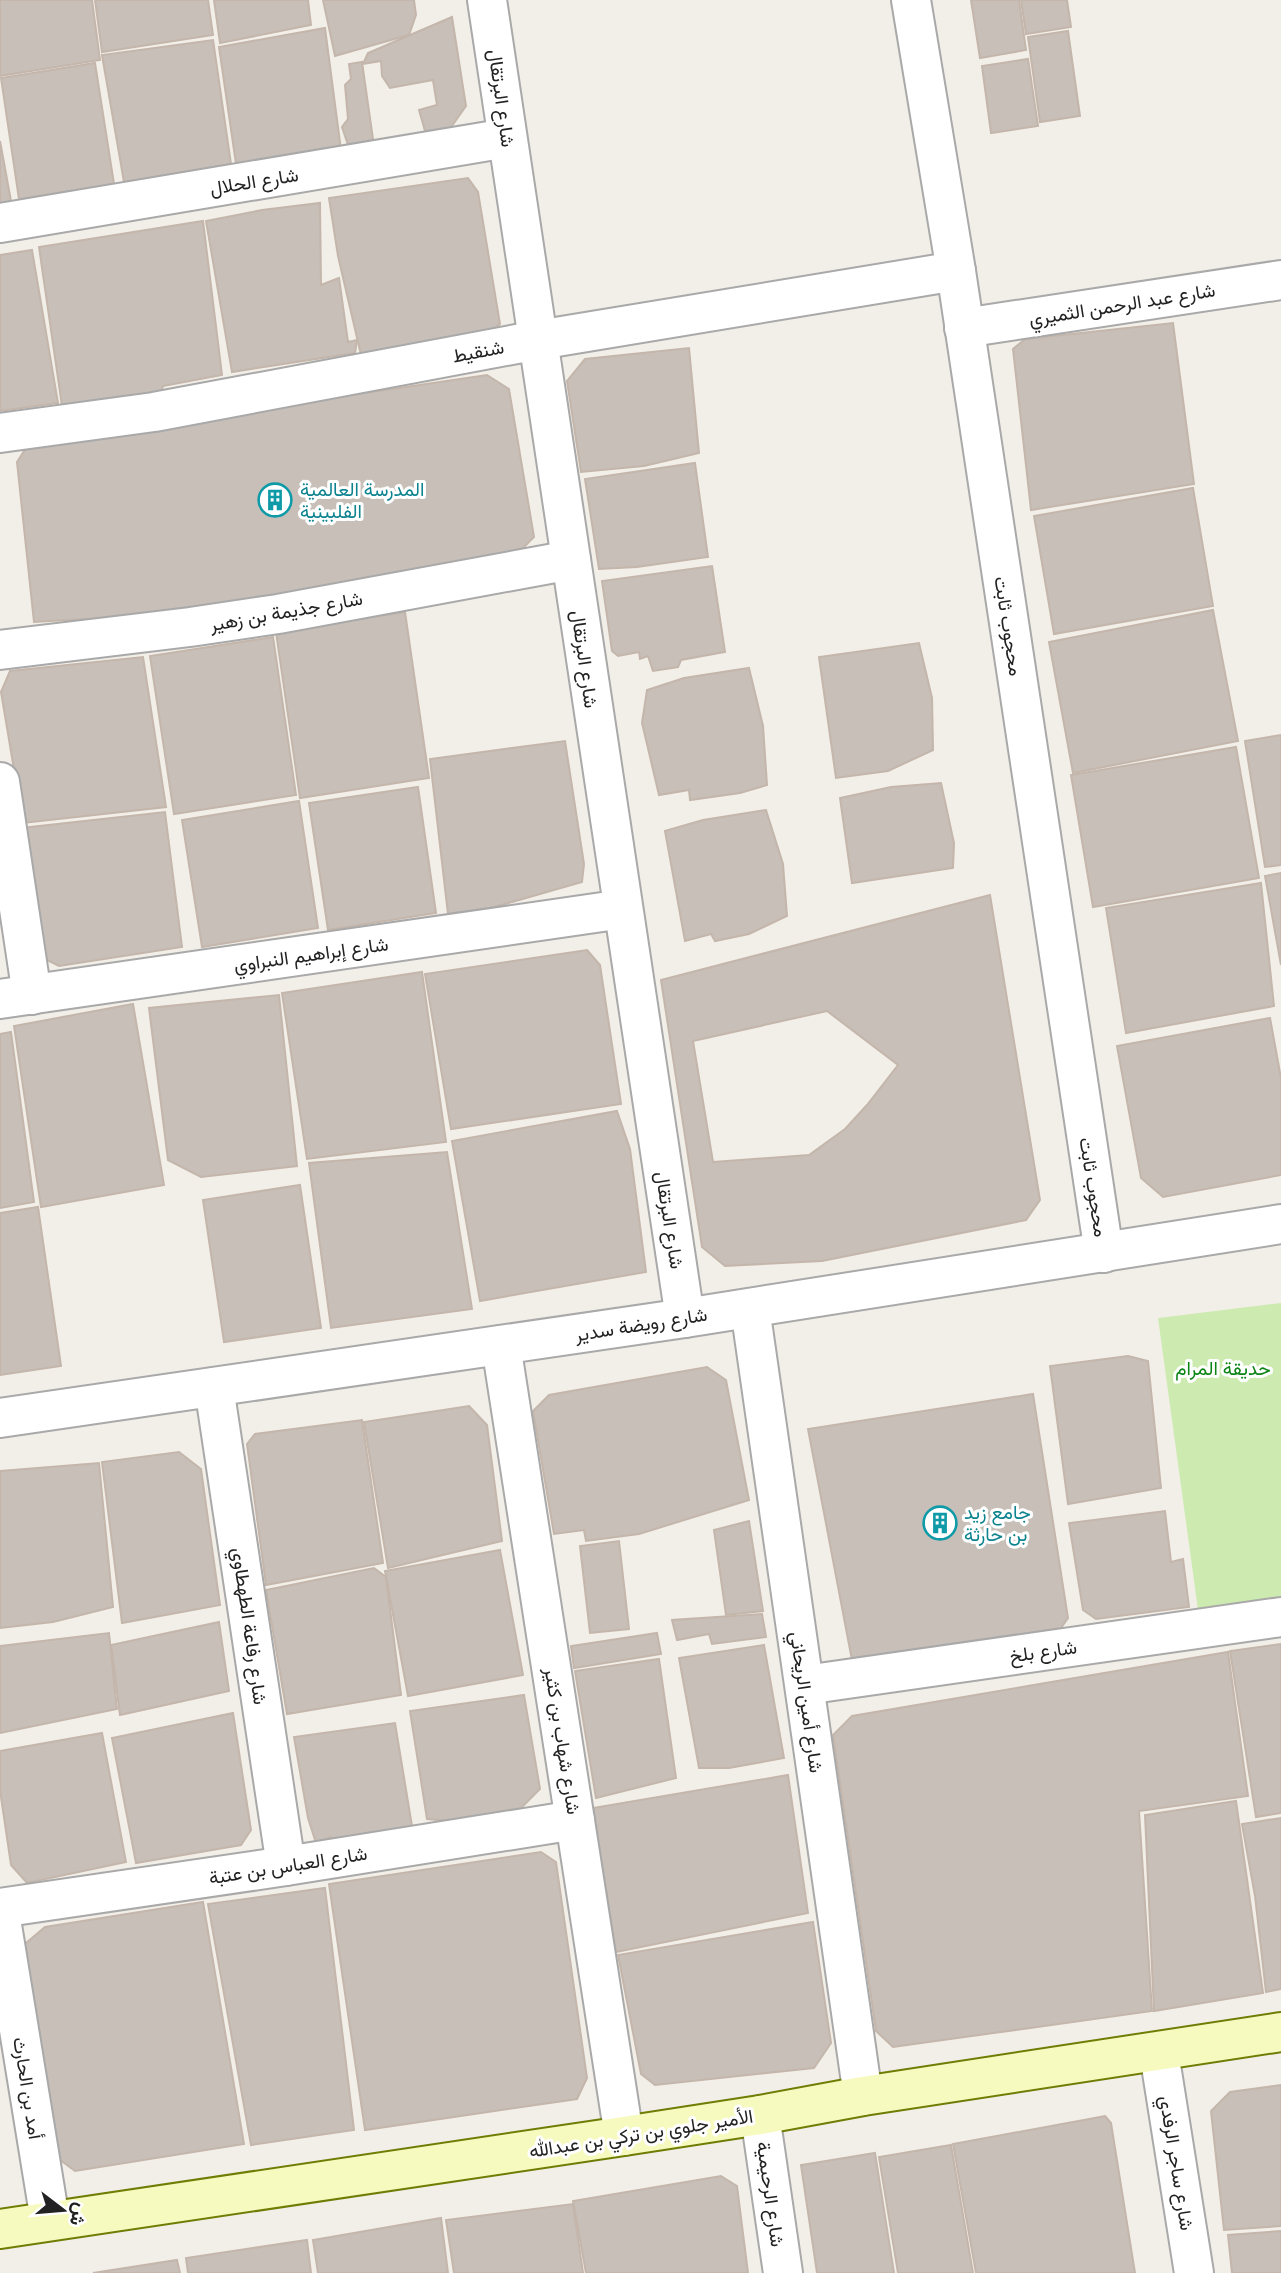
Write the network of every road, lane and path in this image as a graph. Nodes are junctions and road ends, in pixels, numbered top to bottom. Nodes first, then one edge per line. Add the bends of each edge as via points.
1 (487, 0) edge
2 (911, 0) edge
3 (507, 138) junction
4 (0, 223) edge
5 (956, 271) junction
6 (1281, 281) edge
7 (964, 328) junction
8 (538, 340) junction
9 (0, 433) edge
10 (570, 560) junction
11 (0, 650) edge
12 (0, 782) edge
13 (623, 909) junction
14 (16, 997) edge
15 (1281, 1224) edge
16 (1104, 1253) junction
17 (750, 1308) junction
18 (685, 1318) junction
19 (501, 1345) junction
20 (214, 1387) junction
21 (0, 1418) edge
22 (1281, 1617) edge
23 (805, 1685) junction
24 (575, 1820) junction
25 (286, 1866) junction
26 (0, 1911) edge
27 (1281, 2032) edge
28 (1159, 2053) junction
29 (863, 2096) junction
30 (760, 2115) junction
31 (624, 2136) junction
32 (50, 2220) junction
33 (0, 2229) edge
34 (783, 2273) edge
35 (1194, 2273) edge

1 - 3 street, شارع البرتقال
2 - 5 street, محجوب ثابت
3 - 4 street, شارع الحلال
3 - 8 street, شارع البرتقال
5 - 7 street, محجوب ثابت
5 - 8 street, شنقيط
6 - 7 street, شارع عبد الرحمن الثميري
7 - 16 street, محجوب ثابت
8 - 9 street, شنقيط via 154,412
8 - 10 street, شارع البرتقال
10 - 11 street, شارع جذيمة بن زهير via 265,616
10 - 13 street, شارع البرتقال
12 - 14 street
13 - 14 street, شارع إبراهيم النبراوي
13 - 18 street, شارع البرتقال
15 - 16 street, شارع رويضة سدير
16 - 17 street, شارع رويضة سدير
17 - 18 street, شارع رويضة سدير
17 - 23 street, شارع أمين الريحاني
18 - 19 street, شارع رويضة سدير
19 - 20 street, شارع رويضة سدير
19 - 24 street, شارع شهاب بن كثير
20 - 21 street, شارع رويضة سدير
20 - 25 street, شارع رفاعة الطهطاوي
22 - 23 street, شارع بلخ
23 - 29 street, شارع أمين الريحاني
24 - 25 street, شارع العباس بن عتبة
24 - 31 street, شارع شهاب بن كثير
25 - 26 street, شارع العباس بن عتبة
26 - 32 street, أمد بن الحارث
27 - 28 street, الأمير جلوي بن تركي بن عبدالله
28 - 29 street, الأمير جلوي بن تركي بن عبدالله
28 - 35 street, شارع ساجر الرفدي
29 - 30 street, الأمير جلوي بن تركي بن عبدالله
30 - 31 street, الأمير جلوي بن تركي بن عبدالله
30 - 34 street, شارع الرحيمية
31 - 32 street, الأمير جلوي بن تركي بن عبدالله
32 - 33 street, الأمير جلوي بن تركي بن عبدالله

